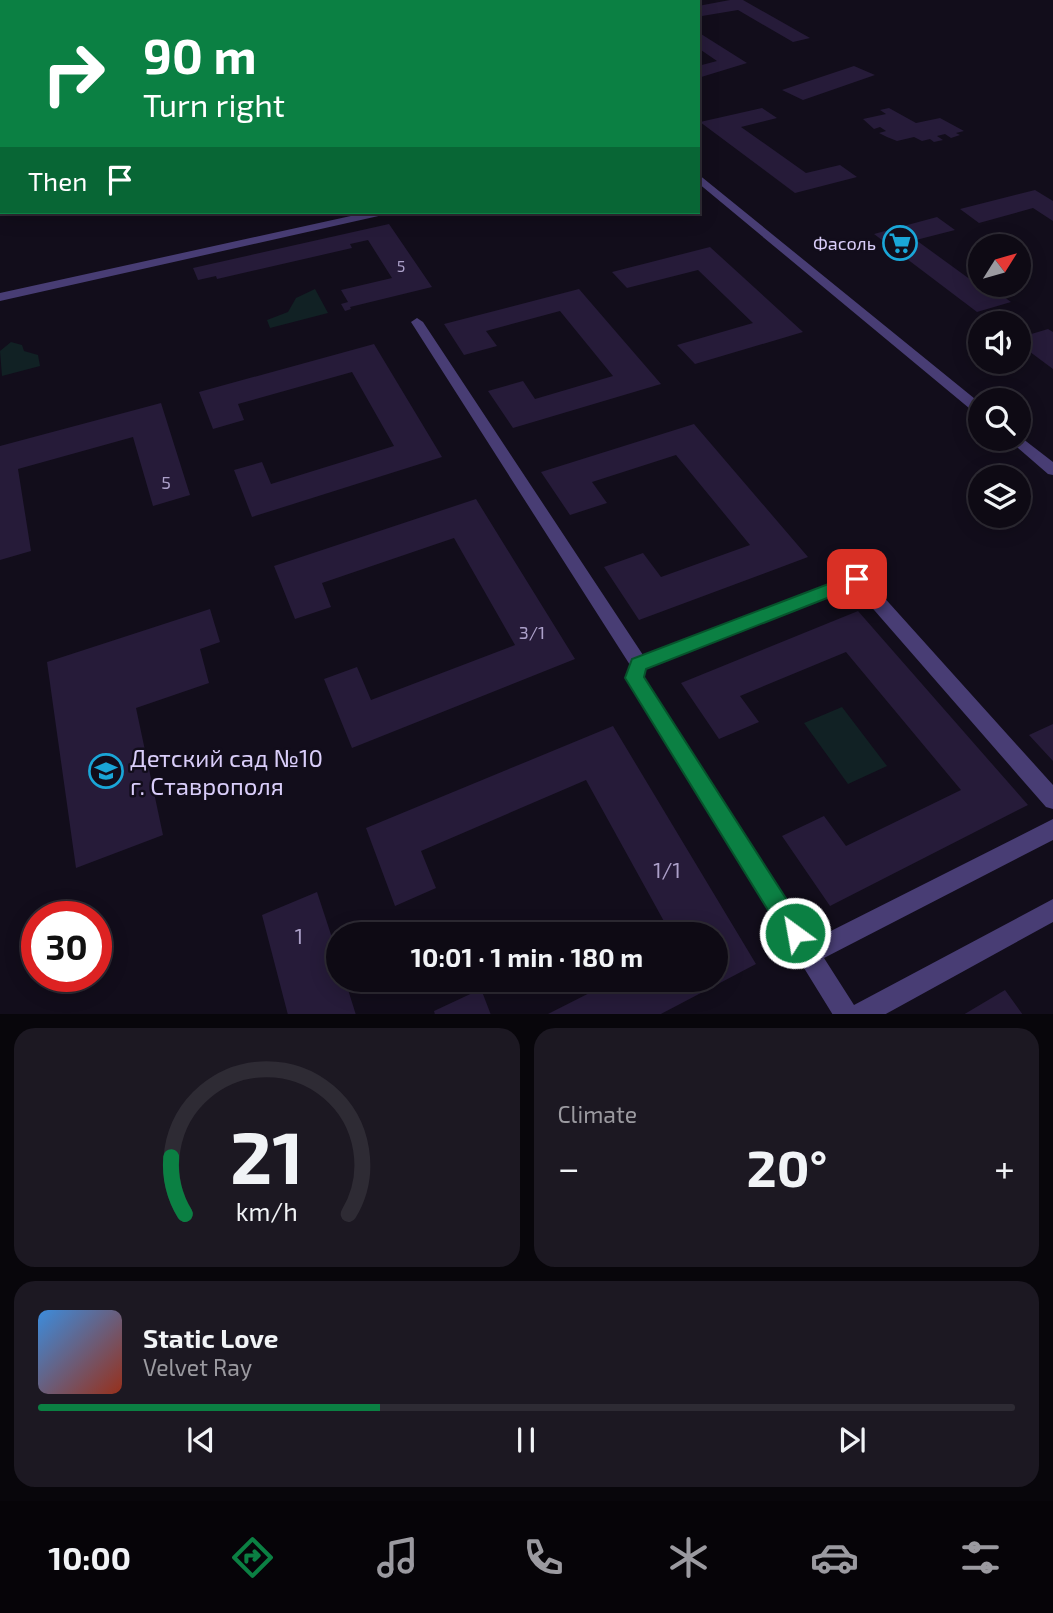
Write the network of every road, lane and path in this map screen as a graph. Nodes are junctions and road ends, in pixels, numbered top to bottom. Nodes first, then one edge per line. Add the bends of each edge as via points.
1 (700, 179) edge
2 (374, 214) edge
3 (0, 297) edge
4 (417, 322) dead end
5 (968, 400) edge
6 (1030, 451) edge
7 (1053, 470) edge
8 (639, 664) junction
9 (1053, 800) edge
10 (1053, 829) edge
11 (1053, 910) edge
12 (809, 954) junction
13 (847, 1014) edge
14 (860, 1014) edge

1 - 5 street
2 - 3 street
4 - 8 street
6 - 7 street
8 - 9 street via 857,579
8 - 12 street via 634,678
10 - 12 street
11 - 14 street
12 - 13 street

